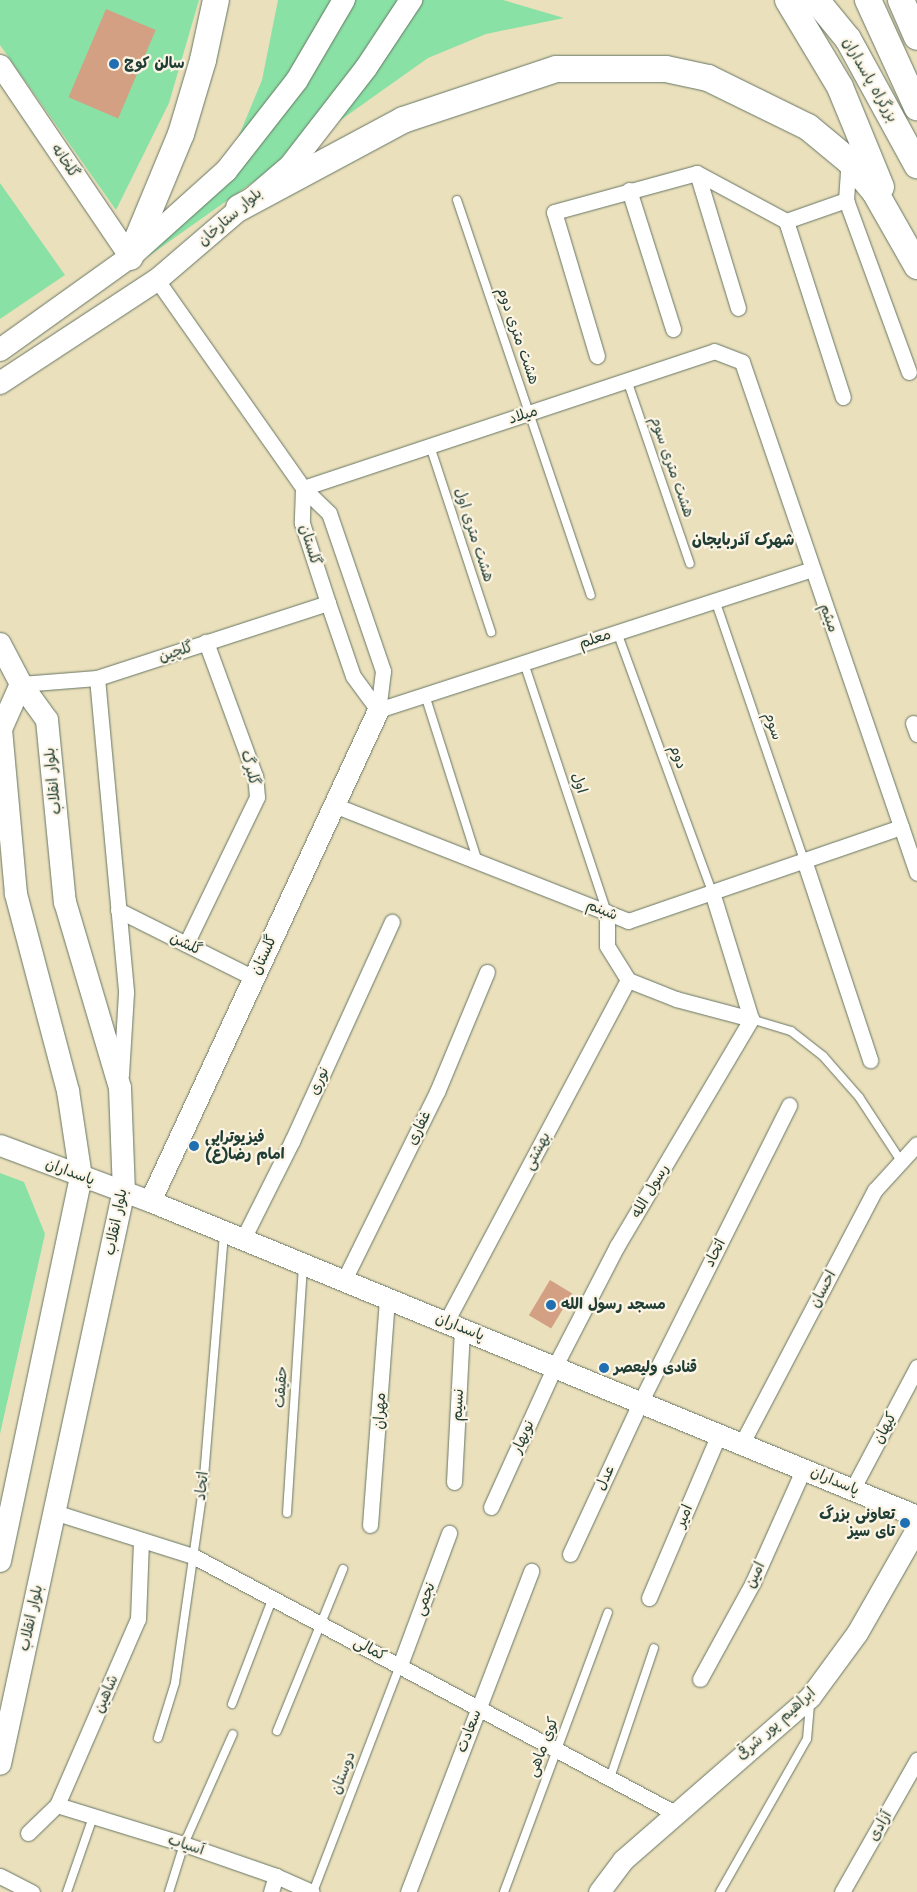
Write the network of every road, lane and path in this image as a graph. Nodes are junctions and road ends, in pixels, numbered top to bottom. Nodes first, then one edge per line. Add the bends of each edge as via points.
1 (216, 0) edge
2 (344, 0) edge
3 (412, 0) edge
4 (788, 0) edge
5 (816, 0) edge
6 (868, 0) edge
7 (901, 0) edge
8 (917, 37) edge
9 (0, 65) edge
10 (917, 107) edge
11 (849, 161) junction
12 (917, 165) edge
13 (696, 173) junction
14 (629, 190) junction
15 (457, 200) dead end
16 (846, 200) junction
17 (239, 208) junction
18 (786, 221) junction
19 (897, 226) junction
20 (130, 257) junction
21 (917, 266) edge
22 (158, 280) junction
23 (738, 308) dead end
24 (673, 329) dead end
25 (0, 350) edge
26 (597, 356) dead end
27 (742, 362) joint
28 (909, 372) dead end
29 (627, 380) junction
30 (0, 383) edge
31 (844, 397) dead end
32 (529, 413) junction
33 (430, 446) junction
34 (303, 488) junction
35 (690, 564) dead end
36 (812, 569) junction
37 (591, 595) dead end
38 (715, 600) junction
39 (328, 603) junction
40 (491, 632) dead end
41 (617, 632) junction
42 (206, 642) junction
43 (0, 644) edge
44 (524, 662) junction
45 (97, 678) junction
46 (21, 684) junction
47 (425, 695) junction
48 (378, 710) junction
49 (334, 805) junction
50 (901, 827) junction
51 (6, 841) edge
52 (804, 860) junction
53 (478, 862) junction
54 (917, 873) edge
55 (712, 892) junction
56 (118, 910) junction
57 (607, 912) junction
58 (392, 922) dead end
59 (186, 944) junction
60 (487, 972) dead end
61 (254, 978) junction
62 (628, 980) junction
63 (751, 1019) junction
64 (870, 1060) dead end
65 (120, 1088) junction
66 (789, 1105) dead end
67 (917, 1144) edge
68 (0, 1145) edge
69 (901, 1161) junction
70 (81, 1177) junction
71 (124, 1190) junction
72 (150, 1201) junction
73 (234, 1235) junction
74 (303, 1263) junction
75 (344, 1280) junction
76 (387, 1298) junction
77 (454, 1325) junction
78 (555, 1366) junction
79 (917, 1367) edge
80 (641, 1402) junction
81 (719, 1434) junction
82 (742, 1443) junction
83 (804, 1468) junction
84 (454, 1482) dead end
85 (853, 1488) junction
86 (491, 1507) dead end
87 (54, 1512) junction
88 (286, 1513) dead end
89 (917, 1516) edge
90 (370, 1525) dead end
91 (917, 1528) edge
92 (450, 1533) dead end
93 (141, 1540) junction
94 (570, 1554) dead end
95 (193, 1556) junction
96 (0, 1562) edge
97 (343, 1569) dead end
98 (530, 1571) dead end
99 (273, 1597) junction
100 (649, 1598) dead end
101 (608, 1613) dead end
102 (320, 1622) junction
103 (654, 1648) dead end
104 (400, 1665) junction
105 (700, 1679) dead end
106 (810, 1696) junction
107 (232, 1704) dead end
108 (478, 1708) junction
109 (277, 1731) dead end
110 (233, 1734) dead end
111 (158, 1738) dead end
112 (557, 1750) junction
113 (917, 1760) edge
114 (0, 1764) edge
115 (610, 1778) junction
116 (57, 1805) junction
117 (675, 1813) junction
118 (93, 1817) junction
119 (28, 1833) dead end
120 (184, 1844) junction
121 (0, 1876) edge
122 (276, 1876) junction
123 (32, 1892) edge
124 (67, 1892) edge
125 (169, 1892) edge
126 (271, 1892) edge
127 (312, 1892) edge
128 (408, 1892) edge
129 (504, 1892) edge
130 (599, 1892) edge
131 (720, 1892) edge
132 (842, 1892) edge

1 - 20 highway via 204,60 181,134
2 - 20 main road via 297,80 226,171
3 - 17 main road, بلوار ستارخان via 366,68 290,166
4 - 19 highway via 840,87
5 - 12 highway, بزرگراه پاسداران via 848,39
6 - 10 highway
7 - 8 highway
9 - 20 main road, گلخانه
11 - 16 street
11 - 17 highway via 808,127 708,78 666,69 556,69 403,120
11 - 19 highway via 876,192
13 - 14 street
13 - 18 street
13 - 23 street
14 - 24 street
14 - 26 street via 554,212
15 - 32 lane, هشت متری دوم
16 - 18 street
16 - 28 street
17 - 22 main road, بلوار ستارخان
18 - 31 street
19 - 21 highway
20 - 25 main road
22 - 30 main road, بلوار ستارخان
22 - 34 street
27 - 29 street, میلاد via 714,351
27 - 36 street, میثم
29 - 32 street, میلاد
29 - 35 lane, هشت متری سوم
32 - 33 street, میلاد
32 - 37 lane, هشت متری دوم
33 - 34 street, میلاد
33 - 40 lane, هشت متری اول
34 - 39 street, گلستان via 302,523
34 - 48 street, گلستان via 329,513 383,671
36 - 38 street, معلم
36 - 50 street, میثم
38 - 41 street, معلم
38 - 52 lane, سوم
39 - 42 street, گلچین
39 - 48 street, گلستان via 353,676
41 - 44 street, معلم
41 - 55 lane, دوم
42 - 45 street, گلچین
42 - 59 street, گلبرگ via 256,776 257,797
43 - 46 main road, بلوار انقلاب
44 - 47 street, معلم
44 - 57 lane, اول
45 - 46 street, گلچین
45 - 56 street
46 - 51 main road via 1,729
46 - 65 main road, بلوار انقلاب via 47,720 65,902
47 - 48 street, معلم
47 - 53 lane
48 - 49 main road, گلستان
49 - 53 street, شبنم
49 - 61 main road, گلستان
50 - 52 street, شبنم
50 - 54 street, میثم
51 - 70 main road via 16,894 68,1091
52 - 55 street, شبنم
52 - 64 street
53 - 57 street, شبنم
55 - 57 street, شبنم via 628,921
55 - 63 street
56 - 59 street, گلشن
56 - 65 street via 126,993
57 - 62 street via 607,946
58 - 73 street, نوری via 292,1141
59 - 61 street, گلشن
60 - 75 street, غفاری via 437,1092
61 - 72 main road, گلستان
62 - 63 street via 676,999
62 - 77 street, بهشتی
63 - 69 lane via 791,1031 823,1056 859,1097
63 - 78 street, رسول الله via 617,1246
65 - 71 main road, بلوار انقلاب
66 - 80 street, اتحاد
67 - 69 street, احسان
68 - 70 main road, پاسداران
69 - 82 street, احسان via 875,1190
70 - 71 main road, پاسداران
70 - 96 main road
71 - 72 main road, پاسداران
71 - 87 main road, بلوار انقلاب
72 - 73 main road, پاسداران
73 - 74 main road, پاسداران
73 - 95 lane, اتحاد
74 - 75 main road, پاسداران
74 - 88 lane, حقیقت
75 - 76 main road, پاسداران
76 - 77 main road, پاسداران
76 - 90 street, مهران
77 - 78 main road, پاسداران
77 - 84 street, نسیم
78 - 80 main road, پاسداران
78 - 86 street, نوبهار
79 - 85 street, کیهان
80 - 81 main road, پاسداران
80 - 94 street, عدل
81 - 82 main road, پاسداران
81 - 100 street, امیر
82 - 83 main road, پاسداران
83 - 85 main road, پاسداران
83 - 105 street, امین via 753,1582
85 - 89 main road, پاسداران
87 - 93 street, کمالی
87 - 114 main road, بلوار انقلاب
91 - 106 main road, ابراهیم پور شرقی via 857,1633
92 - 104 street, نجمی
93 - 95 street, کمالی
93 - 116 street, شاهین via 138,1619
95 - 99 street, کمالی
95 - 111 lane, اتحاد via 175,1683
97 - 102 lane
98 - 108 street, سعادت
99 - 102 street, کمالی
99 - 107 lane
101 - 112 lane, کوی ماهی
102 - 104 street, کمالی
102 - 109 lane
103 - 115 lane
104 - 108 street, کمالی
104 - 127 lane, دوستان
106 - 117 main road, ابراهیم پور شرقی
106 - 131 lane via 807,1739
108 - 112 street, کمالی
108 - 128 street, سعادت
110 - 120 lane
112 - 115 street, کمالی
112 - 129 lane, کوی ماهی
113 - 132 street, آزادی
115 - 117 street, کمالی
116 - 118 street, آسیاب
116 - 119 street, شاهین
117 - 130 main road, ابراهیم پور شرقی via 623,1860
118 - 120 street, آسیاب
118 - 124 lane
120 - 122 street, آسیاب
120 - 125 lane
121 - 123 street
122 - 126 street
122 - 127 street, آسیاب

